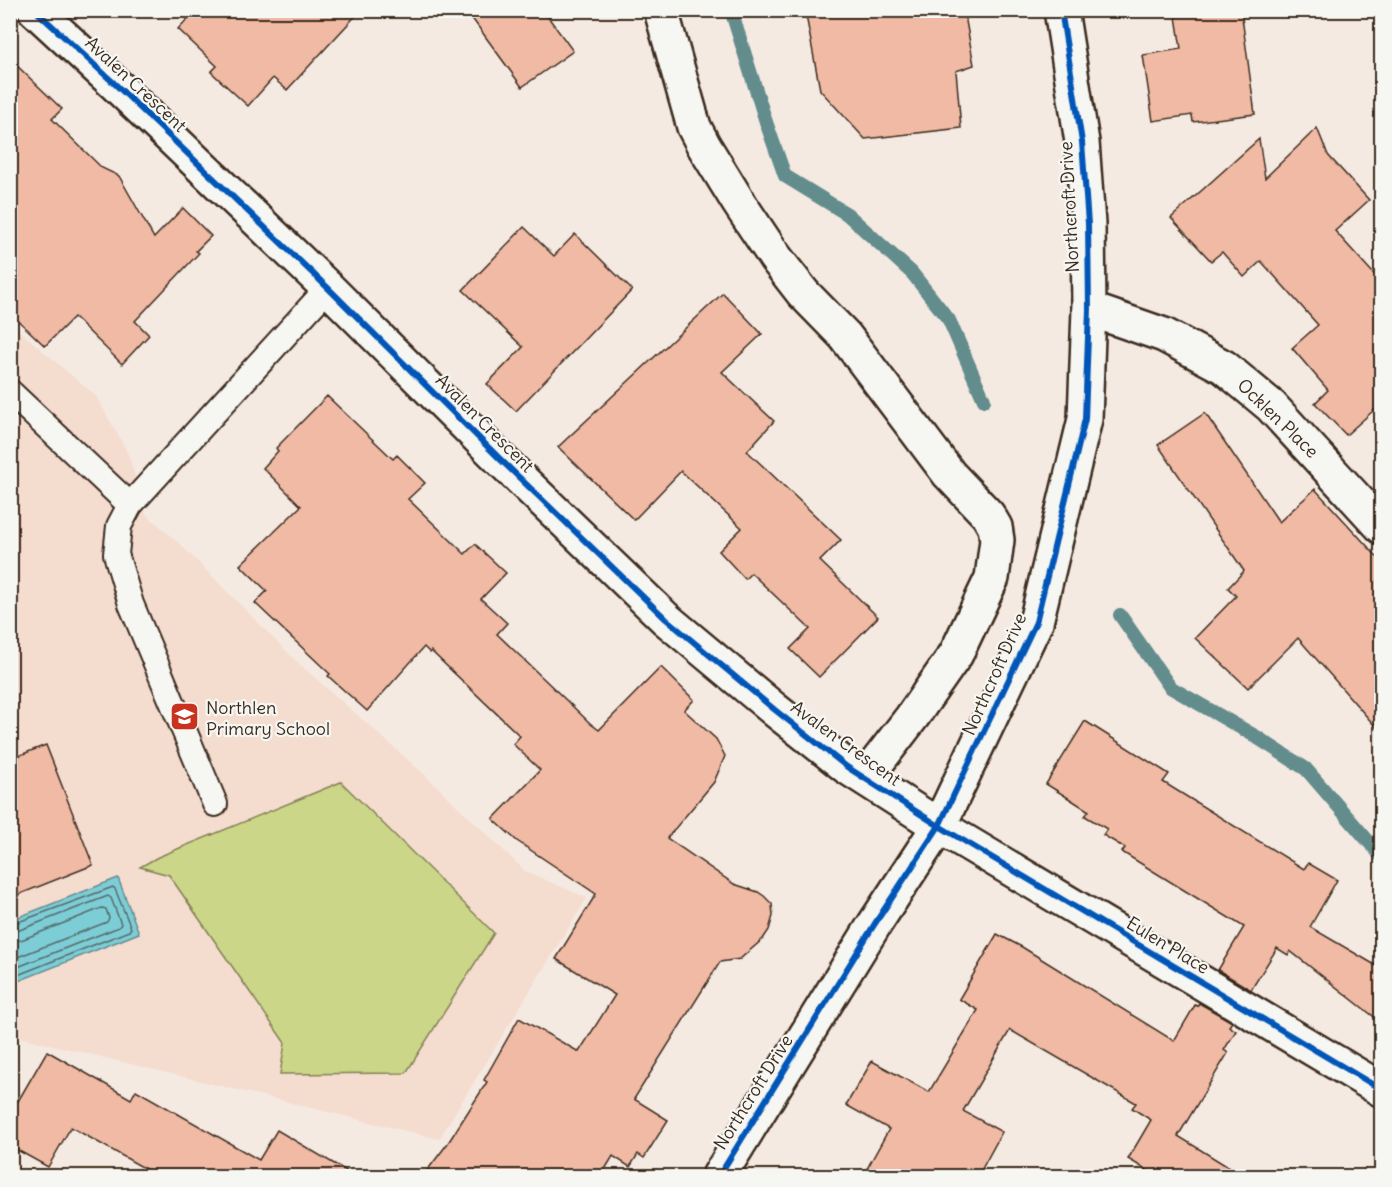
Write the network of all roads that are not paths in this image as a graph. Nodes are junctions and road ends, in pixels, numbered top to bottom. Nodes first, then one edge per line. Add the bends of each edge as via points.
1 (35, 10) edge
2 (661, 10) edge
3 (1061, 10) edge
4 (328, 288) junction
5 (1089, 309) junction
6 (10, 392) edge
7 (130, 505) junction
8 (1382, 527) edge
9 (866, 778) junction
10 (215, 804) dead end
11 (939, 826) junction
12 (1382, 1090) edge
13 (719, 1176) edge

1 - 4 street, Avalen Crescent
2 - 9 street via 694,127 739,203 803,293 845,336 949,474 995,527 998,540 992,578 956,654
3 - 5 street, Northcroft Drive via 1082,142
4 - 7 lane
4 - 9 street, Avalen Crescent via 666,619 784,717
5 - 8 street, Ocklen Place via 1164,335 1224,367 1271,406
5 - 11 street, Northcroft Drive via 1085,419 1036,622
6 - 7 lane
7 - 10 lane via 119,526 116,554 131,604
9 - 11 street, Avalen Crescent
11 - 12 street, Eulen Place
11 - 13 street, Northcroft Drive

